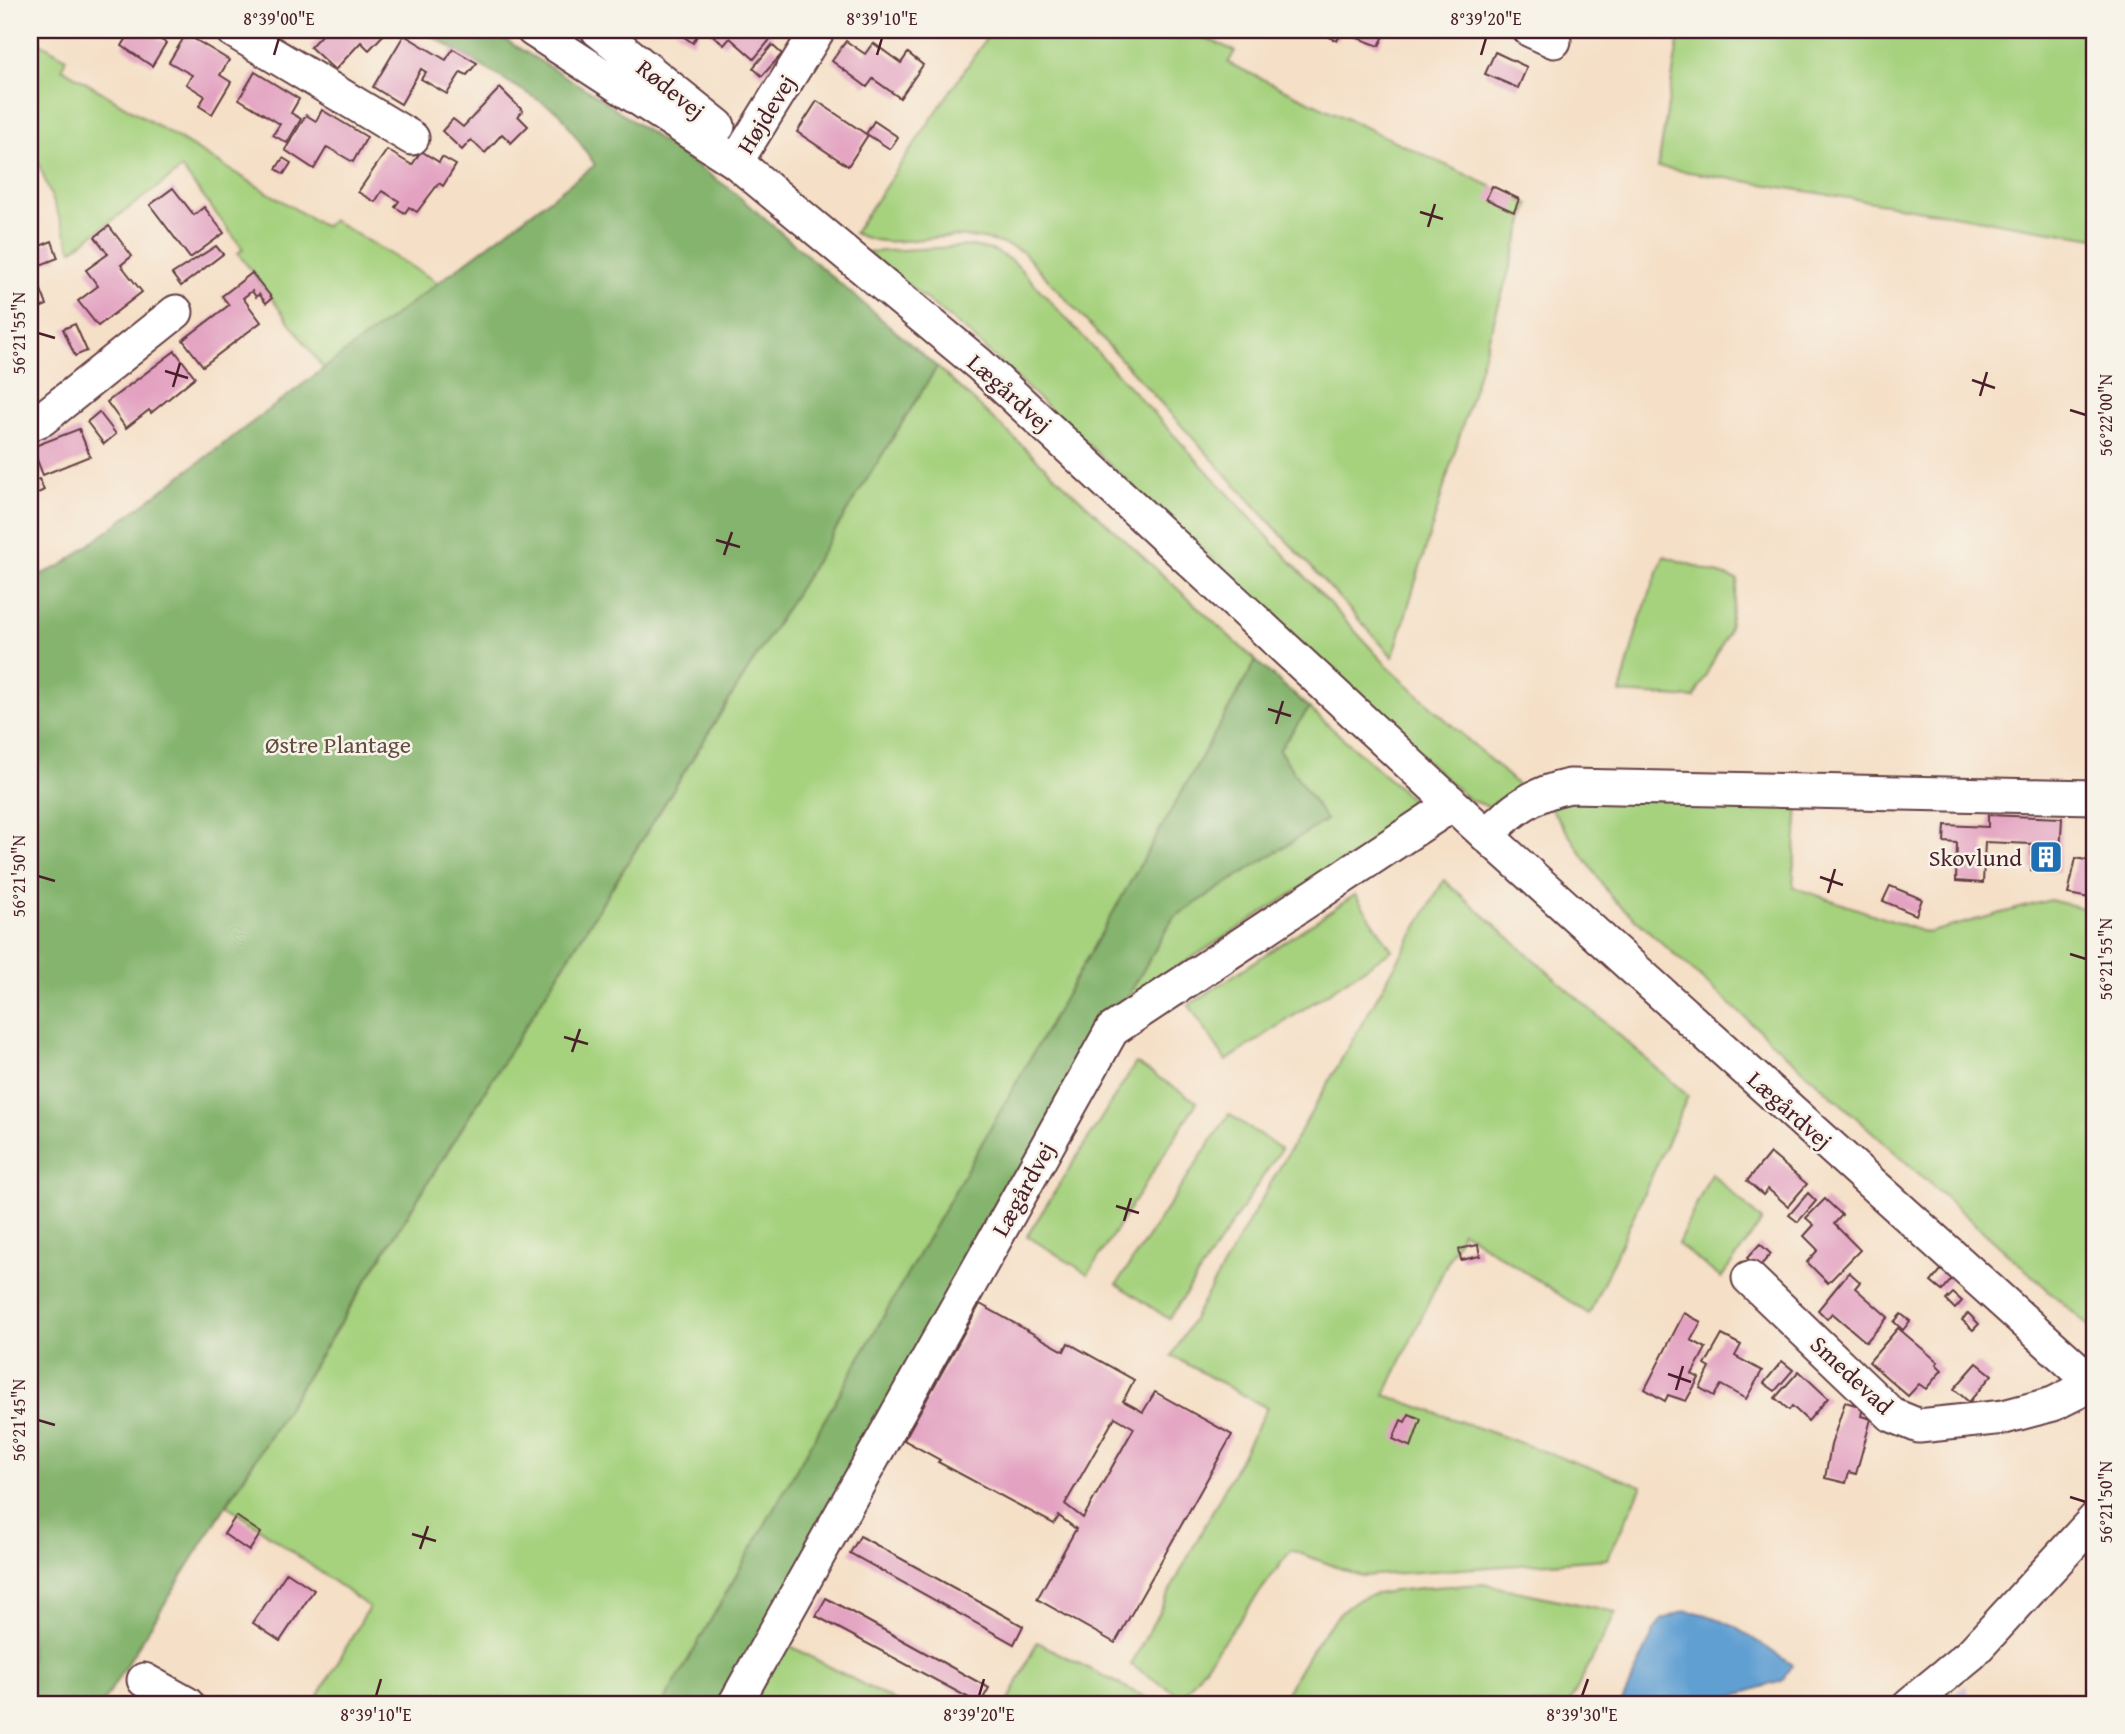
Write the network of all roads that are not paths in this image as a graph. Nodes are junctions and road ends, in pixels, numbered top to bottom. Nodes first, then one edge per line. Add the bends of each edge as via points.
1 (232, 30) edge
2 (533, 30) edge
3 (598, 30) edge
4 (813, 32) edge
5 (412, 138) dead end
6 (741, 155) junction
7 (176, 313) dead end
8 (30, 424) edge
9 (2095, 797) edge
10 (1450, 802) junction
11 (1486, 835) junction
12 (1749, 1278) dead end
13 (2092, 1382) edge
14 (2095, 1519) edge
15 (144, 1680) dead end
16 (187, 1704) edge
17 (735, 1704) edge
18 (1910, 1704) edge

1 - 5 street
2 - 6 street, Lægårdvej
3 - 6 street, Rødevej
4 - 6 street, Højdevej
6 - 10 street, Lægårdvej via 979,364
7 - 8 street
9 - 11 street via 1570,786 1532,797
10 - 11 street, Lægårdvej
10 - 17 street, Lægårdvej via 1112,1030
11 - 13 street, Lægårdvej
12 - 13 street, Smedevad via 1892,1415 1919,1426 2004,1417 2053,1404
14 - 18 street via 1971,1654
15 - 16 street

